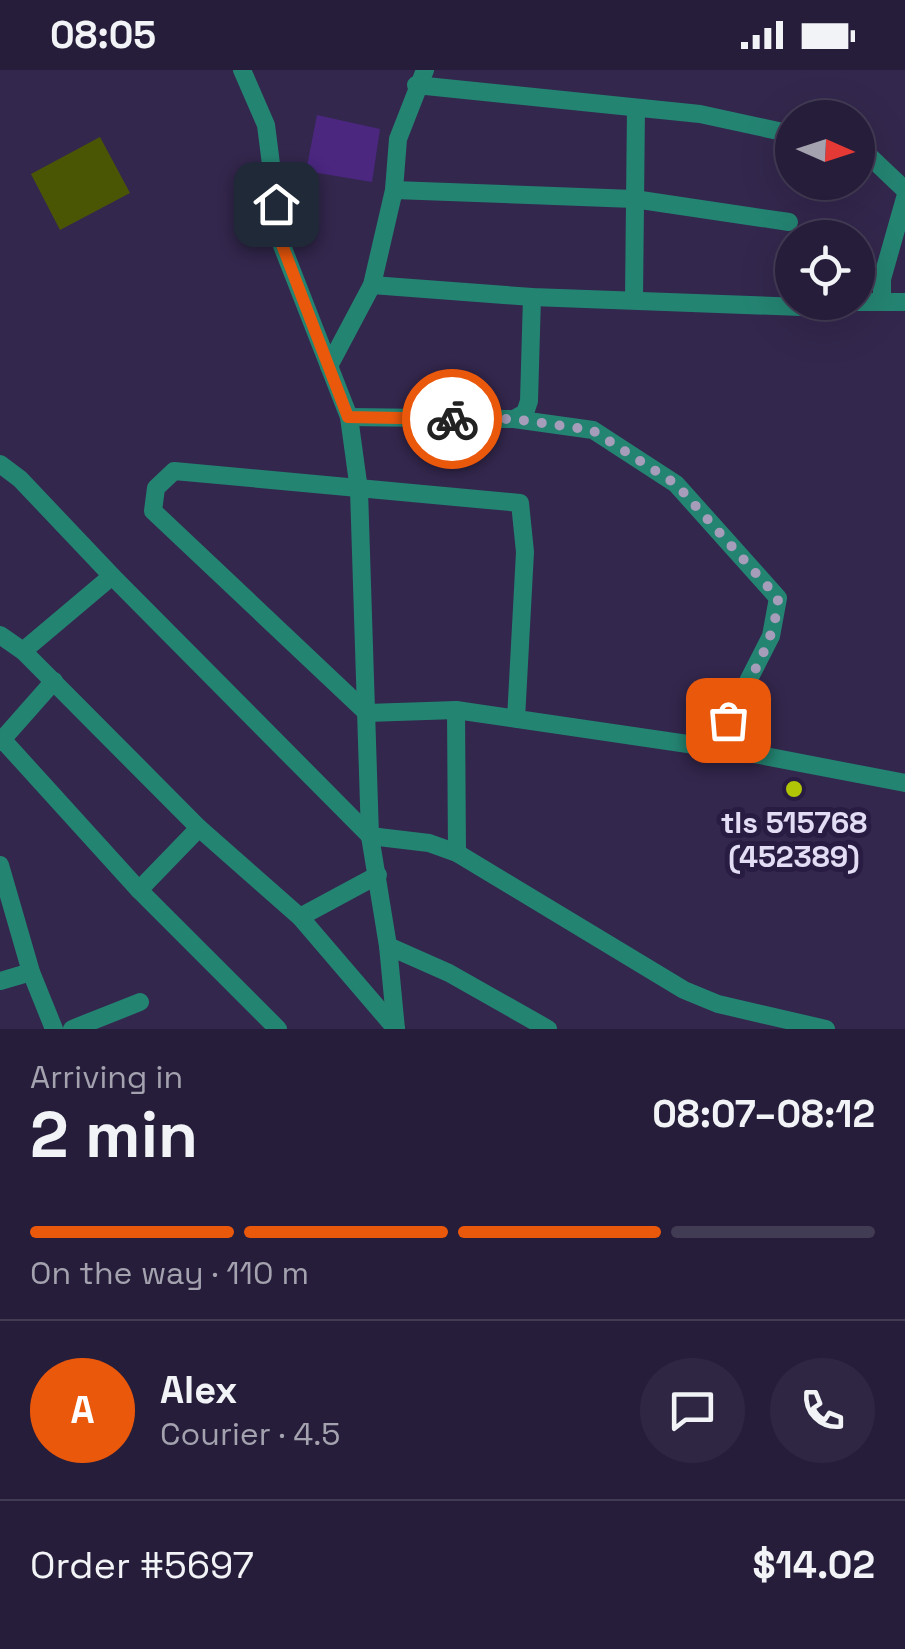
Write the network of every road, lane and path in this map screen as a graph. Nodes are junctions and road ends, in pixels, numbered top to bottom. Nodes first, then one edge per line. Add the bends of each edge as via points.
1 (242, 70) edge
2 (420, 78) edge
3 (636, 108) junction
4 (775, 130) edge
5 (875, 162) edge
6 (394, 190) junction
7 (905, 194) edge
8 (634, 199) junction
9 (775, 220) edge
10 (372, 285) junction
11 (532, 296) junction
12 (634, 299) junction
13 (875, 300) edge
14 (882, 300) junction
15 (905, 302) edge
16 (775, 306) edge
17 (330, 366) junction
18 (348, 417) junction
19 (514, 419) junction
20 (0, 464) edge
21 (359, 490) junction
22 (112, 576) junction
23 (0, 635) edge
24 (24, 651) junction
25 (54, 681) junction
26 (456, 710) junction
27 (368, 713) junction
28 (516, 719) junction
29 (1, 741) edge
30 (714, 748) junction
31 (905, 782) edge
32 (200, 828) junction
33 (370, 836) junction
34 (457, 852) junction
35 (1, 872) edge
36 (378, 874) junction
37 (139, 890) junction
38 (300, 917) junction
39 (388, 946) junction
40 (30, 972) junction
41 (0, 980) edge
42 (140, 1002) dead end
43 (54, 1029) edge
44 (72, 1029) edge
45 (278, 1029) edge
46 (396, 1029) edge
47 (548, 1029) edge
48 (826, 1029) edge

1 - 17 street via 266,125 281,242
2 - 3 street via 494,95
2 - 6 street via 398,139
3 - 4 street
3 - 8 street
5 - 7 street
6 - 8 street
6 - 10 street
7 - 14 street
8 - 9 street
8 - 12 street
10 - 11 street
10 - 17 street
11 - 12 street
11 - 19 street via 529,401
12 - 16 street
13 - 14 street
14 - 15 street
17 - 18 street
18 - 19 street
18 - 21 street
19 - 30 street via 592,430 676,484 778,598 771,636
20 - 22 street
21 - 27 street
21 - 27 street via 174,472 156,488 154,511
21 - 28 street via 520,504
22 - 24 street
22 - 33 street
23 - 24 street
24 - 25 street
25 - 29 street
25 - 32 street
26 - 27 street
26 - 28 street
26 - 34 street
27 - 33 street
28 - 30 street
29 - 37 street
30 - 31 street
32 - 37 street
32 - 38 street
33 - 34 street
33 - 36 street
34 - 48 street via 684,990
35 - 40 street
36 - 38 street
36 - 39 street
37 - 45 street
38 - 46 street
39 - 46 street
39 - 47 street
40 - 41 street
40 - 43 street
42 - 44 street

